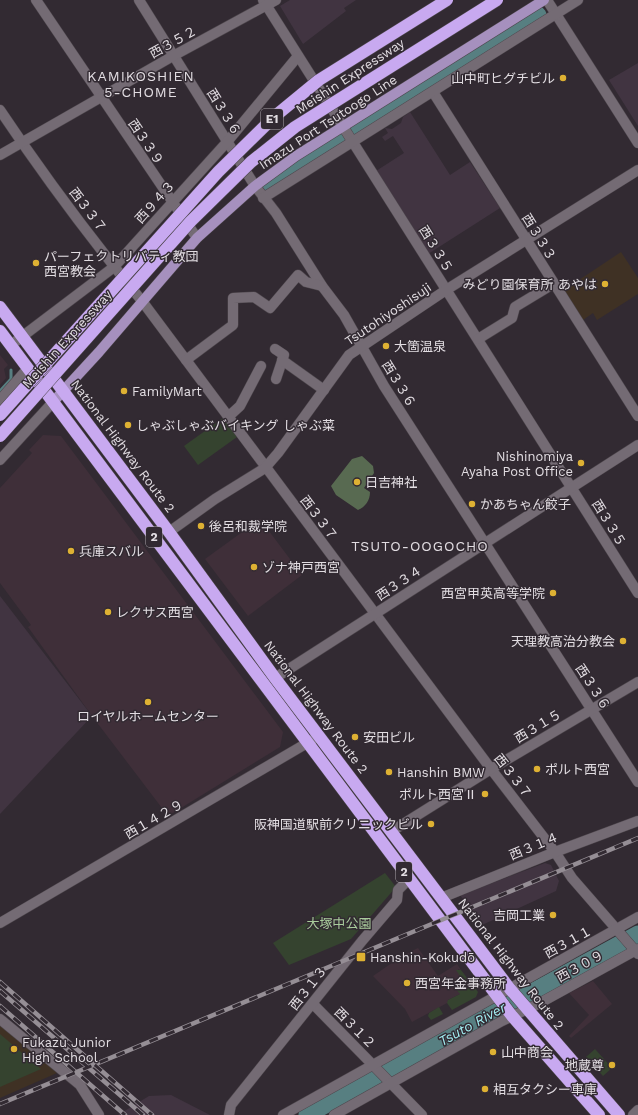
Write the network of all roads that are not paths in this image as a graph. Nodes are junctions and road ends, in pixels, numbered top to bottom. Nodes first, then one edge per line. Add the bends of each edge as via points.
1 (36, 0) edge
2 (139, 0) edge
3 (276, 0) edge
4 (447, 0) edge
5 (497, 0) edge
6 (544, 0) edge
7 (547, 0) edge
8 (578, 0) edge
9 (265, 3) edge
10 (557, 14) junction
11 (173, 56) junction
12 (298, 56) junction
13 (432, 92) junction
14 (100, 98) junction
15 (0, 110) edge
16 (349, 135) junction
17 (22, 142) junction
18 (227, 142) junction
19 (638, 142) edge
20 (0, 155) edge
21 (638, 170) edge
22 (254, 186) junction
23 (263, 198) junction
24 (172, 204) junction
25 (196, 238) junction
26 (526, 240) junction
27 (114, 267) junction
28 (553, 284) junction
29 (322, 286) junction
30 (446, 290) junction
31 (142, 301) junction
32 (0, 307) edge
33 (0, 331) edge
34 (23, 336) junction
35 (478, 339) junction
36 (11, 345) junction
37 (360, 347) junction
38 (274, 349) dead end
39 (186, 360) junction
40 (282, 360) junction
41 (28, 368) junction
42 (256, 370) dead end
43 (276, 379) dead end
44 (63, 390) junction
45 (324, 390) junction
46 (0, 400) edge
47 (53, 402) junction
48 (0, 416) edge
49 (638, 416) edge
50 (228, 417) junction
51 (0, 436) edge
52 (638, 446) edge
53 (0, 460) edge
54 (265, 468) junction
55 (572, 487) junction
56 (169, 532) junction
57 (484, 543) junction
58 (638, 593) edge
59 (375, 614) junction
60 (276, 678) junction
61 (638, 682) edge
62 (592, 709) junction
63 (319, 736) junction
64 (309, 743) junction
65 (491, 769) junction
66 (638, 782) edge
67 (638, 821) edge
68 (392, 831) junction
69 (555, 852) junction
70 (409, 879) junction
71 (441, 898) junction
72 (638, 917) edge
73 (0, 923) edge
74 (619, 931) junction
75 (635, 950) edge
76 (512, 991) junction
77 (499, 998) junction
78 (313, 1004) junction
79 (525, 1007) junction
80 (512, 1014) junction
81 (0, 1019) edge
82 (375, 1067) junction
83 (390, 1082) junction
84 (230, 1110) edge
85 (638, 1110) edge
86 (99, 1115) edge
87 (283, 1115) edge
88 (334, 1115) edge
89 (422, 1115) edge
90 (599, 1115) edge
91 (619, 1115) edge
92 (633, 1115) edge

1 - 14 street, 西３３９
2 - 11 street, 西３３６
3 - 9 street, 西３５２
4 - 48 highway, Meishin Expressway / E1, bridge via 319,80 274,116 218,172
5 - 51 highway, Meishin Expressway / E1, bridge via 295,127 251,162 191,221
6 - 16 main road, Imazu Port Tsutoogo Line
7 - 10 street
8 - 10 street
9 - 11 street, 西３５２
9 - 12 street, 西３３５
10 - 13 street
10 - 19 street
11 - 14 street, 西３５２
11 - 18 street, 西３３６
12 - 16 street, 西３３５
12 - 18 street, 西９４３
13 - 16 street
13 - 26 street, 西３３３
14 - 17 street, 西３５２
14 - 24 street, 西３３９
15 - 17 street, 西３３７
16 - 22 main road, Imazu Port Tsutoogo Line via 296,156
16 - 23 street
16 - 30 street, 西３３５
17 - 20 street, 西３５２
17 - 27 street, 西３３７
18 - 22 street, 西３３６
18 - 24 street, 西９４３
21 - 26 street, Tsutohiyoshisuji
22 - 23 street, 西３３６
22 - 25 main road, Imazu Port Tsutoogo Line
23 - 29 street, 西３３６ via 276,213
24 - 25 street, 西３３９
24 - 27 street, 西９４３
25 - 31 main road, Imazu Port Tsutoogo Line
26 - 28 street, 西３３３
26 - 30 street, Tsutohiyoshisuji
27 - 31 street, 西３３７
27 - 34 street, 西９４３
28 - 35 street via 515,307 512,318
28 - 49 street, 西３３３
29 - 37 street, 西３３６ via 344,315
29 - 39 street via 306,282 298,275 270,308 254,297 233,298 233,325
30 - 35 street, 西３３５
30 - 37 street, Tsutohiyoshisuji
31 - 39 street, 西３３７
31 - 44 main road, Imazu Port Tsutoogo Line
32 - 34 highway, National Highway Route 2 / 2
33 - 36 highway, National Highway Route 2 / 2
34 - 36 street, 西９４３
34 - 44 highway, National Highway Route 2 / 2
35 - 55 street, 西３３５
36 - 41 highway, National Highway Route 2 / 2
37 - 45 street, Tsutohiyoshisuji via 349,355
37 - 57 street, 西３３６
38 - 40 street via 284,355
39 - 50 street, 西３３７
40 - 43 street
40 - 45 street
41 - 46 street
41 - 47 highway, National Highway Route 2 / 2
42 - 50 street via 240,406
44 - 47 main road, Imazu Port Tsutoogo Line
44 - 56 highway, National Highway Route 2 / 2
45 - 54 street, Tsutohiyoshisuji
47 - 53 street
47 - 64 highway, National Highway Route 2 / 2
50 - 54 street, 西３３７
52 - 55 street, 西３３４
54 - 56 street, Tsutohiyoshisuji
54 - 59 street, 西３３７
55 - 57 street, 西３３４
55 - 58 street, 西３３５
56 - 60 highway, National Highway Route 2 / 2
57 - 59 street, 西３３４
57 - 62 street, 西３３６
59 - 60 street, 西３３４
59 - 65 street, 西３３７
60 - 63 highway, National Highway Route 2 / 2
61 - 62 street, 西３１５
62 - 65 street, 西３１５
62 - 66 street, 西３３６
63 - 64 street, 西１４２９
63 - 68 highway, National Highway Route 2 / 2
64 - 70 highway, National Highway Route 2 / 2
64 - 73 street, 西１４２９
65 - 68 street, 西３１５
65 - 69 street, 西３３７
67 - 69 street, 西３１４
68 - 71 highway, National Highway Route 2 / 2
69 - 71 street, 西３１４
69 - 74 street, 西３３７ via 572,878
70 - 77 highway, National Highway Route 2 / 2
70 - 78 street, 西３１３ via 398,890 397,900 362,940
71 - 76 highway, National Highway Route 2 / 2
72 - 74 street, 西３１１
74 - 75 street, 西３３７
74 - 76 street, 西３１１
75 - 79 street, 西３０９
76 - 77 street, 西３１１
76 - 79 highway, National Highway Route 2 / 2
77 - 80 highway, National Highway Route 2 / 2
77 - 82 street, 西３１１
78 - 82 street, 西３１２
78 - 84 street, 西３１３
79 - 80 street, 西３０９
79 - 91 highway, National Highway Route 2 / 2
80 - 83 street, 西３０９
80 - 90 highway, National Highway Route 2 / 2
81 - 86 street via 80,1085
82 - 83 street, 西３１２
82 - 87 street, 西３１１
83 - 88 street, 西３０９
83 - 89 street, 西３１２
85 - 92 street

